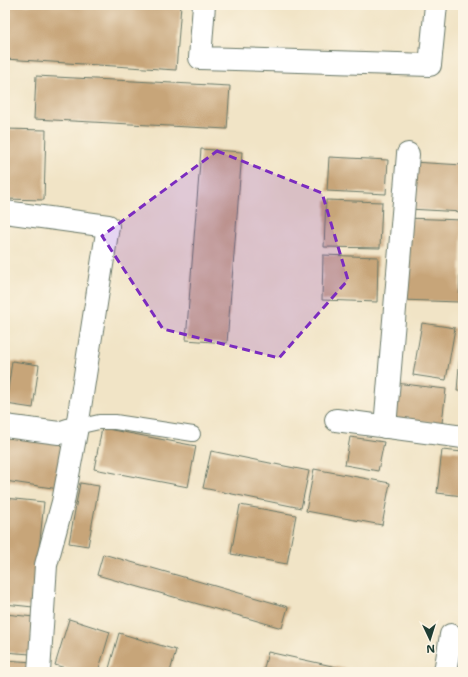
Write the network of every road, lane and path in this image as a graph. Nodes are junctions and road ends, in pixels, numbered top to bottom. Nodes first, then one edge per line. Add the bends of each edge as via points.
1 (204, 5) edge
2 (436, 5) edge
3 (408, 154) dead end
4 (5, 212) edge
5 (336, 420) dead end
6 (5, 426) edge
7 (77, 427) junction
8 (384, 427) junction
9 (193, 434) dead end
10 (463, 437) edge
11 (451, 635) dead end
12 (39, 672) edge
13 (445, 672) edge

1 - 2 street via 200,58 430,65
3 - 8 street
4 - 7 street via 108,226
5 - 8 street
6 - 7 street via 59,433
7 - 9 lane via 99,422 115,422
7 - 12 street via 63,502 46,566
8 - 10 street
11 - 13 street

